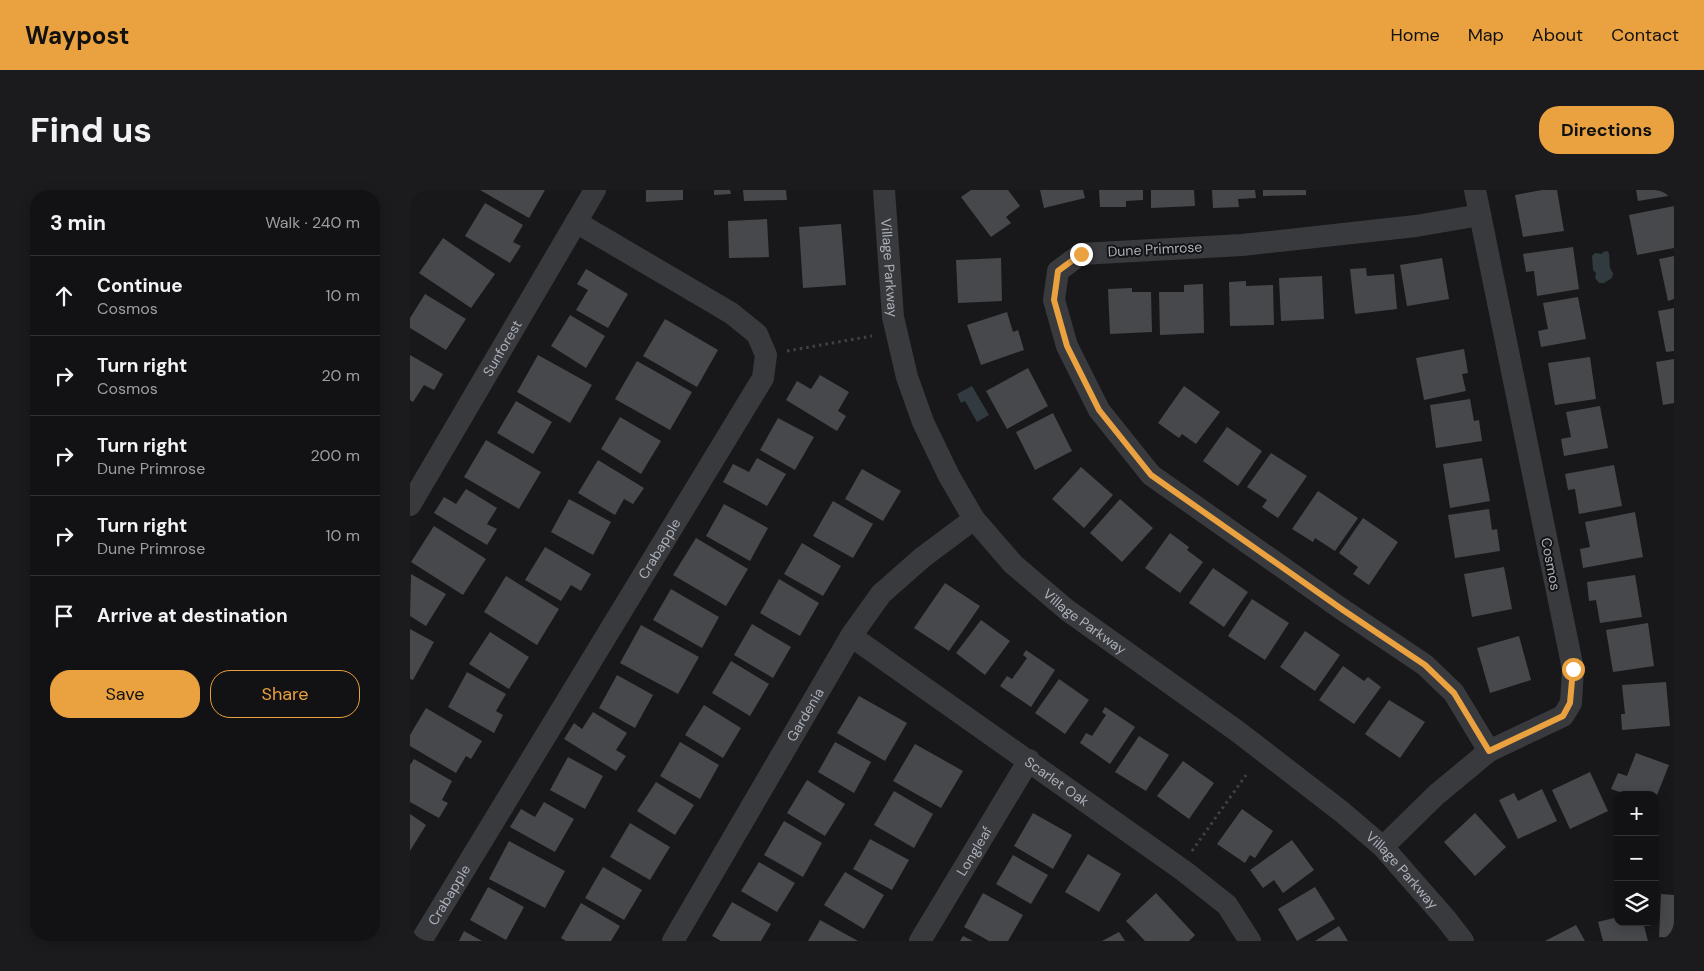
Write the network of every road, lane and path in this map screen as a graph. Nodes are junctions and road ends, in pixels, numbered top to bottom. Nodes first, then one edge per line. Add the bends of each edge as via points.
1 (415, 190) edge
2 (595, 190) edge
3 (884, 190) edge
4 (1474, 190) edge
5 (410, 199) edge
6 (1480, 216) junction
7 (576, 222) junction
8 (872, 336) dead end
9 (766, 355) junction
10 (410, 505) edge
11 (974, 520) junction
12 (851, 636) junction
13 (1489, 751) junction
14 (1029, 760) junction
15 (1246, 775) dead end
16 (1383, 847) junction
17 (1180, 868) junction
18 (421, 941) edge
19 (673, 941) edge
20 (920, 941) edge
21 (1250, 941) edge
22 (1463, 941) edge

1 - 5 path
2 - 7 street, Sunforest
3 - 11 street, Village Parkway via 893,317 907,377 923,422
4 - 6 street, Cosmos
6 - 13 street, Cosmos via 1573,669 1570,703 1563,716
6 - 13 street, Dune Primrose via 1242,244 1081,254 1058,271 1054,300 1067,346 1099,410 1151,475 1425,665 1454,693
7 - 9 street via 731,312 757,334
7 - 10 street, Sunforest
8 - 9 path
9 - 18 street, Crabapple via 762,378
11 - 12 street, Gardenia via 923,557 881,594
11 - 16 street, Village Parkway via 1013,564 1067,610 1237,731
12 - 14 street, Scarlet Oak
12 - 19 street, Gardenia
13 - 16 street, Cosmos via 1436,795
14 - 17 street, Scarlet Oak
14 - 20 street, Longleaf
15 - 17 path
16 - 22 street, Village Parkway
17 - 21 street, Scarlet Oak via 1227,905

